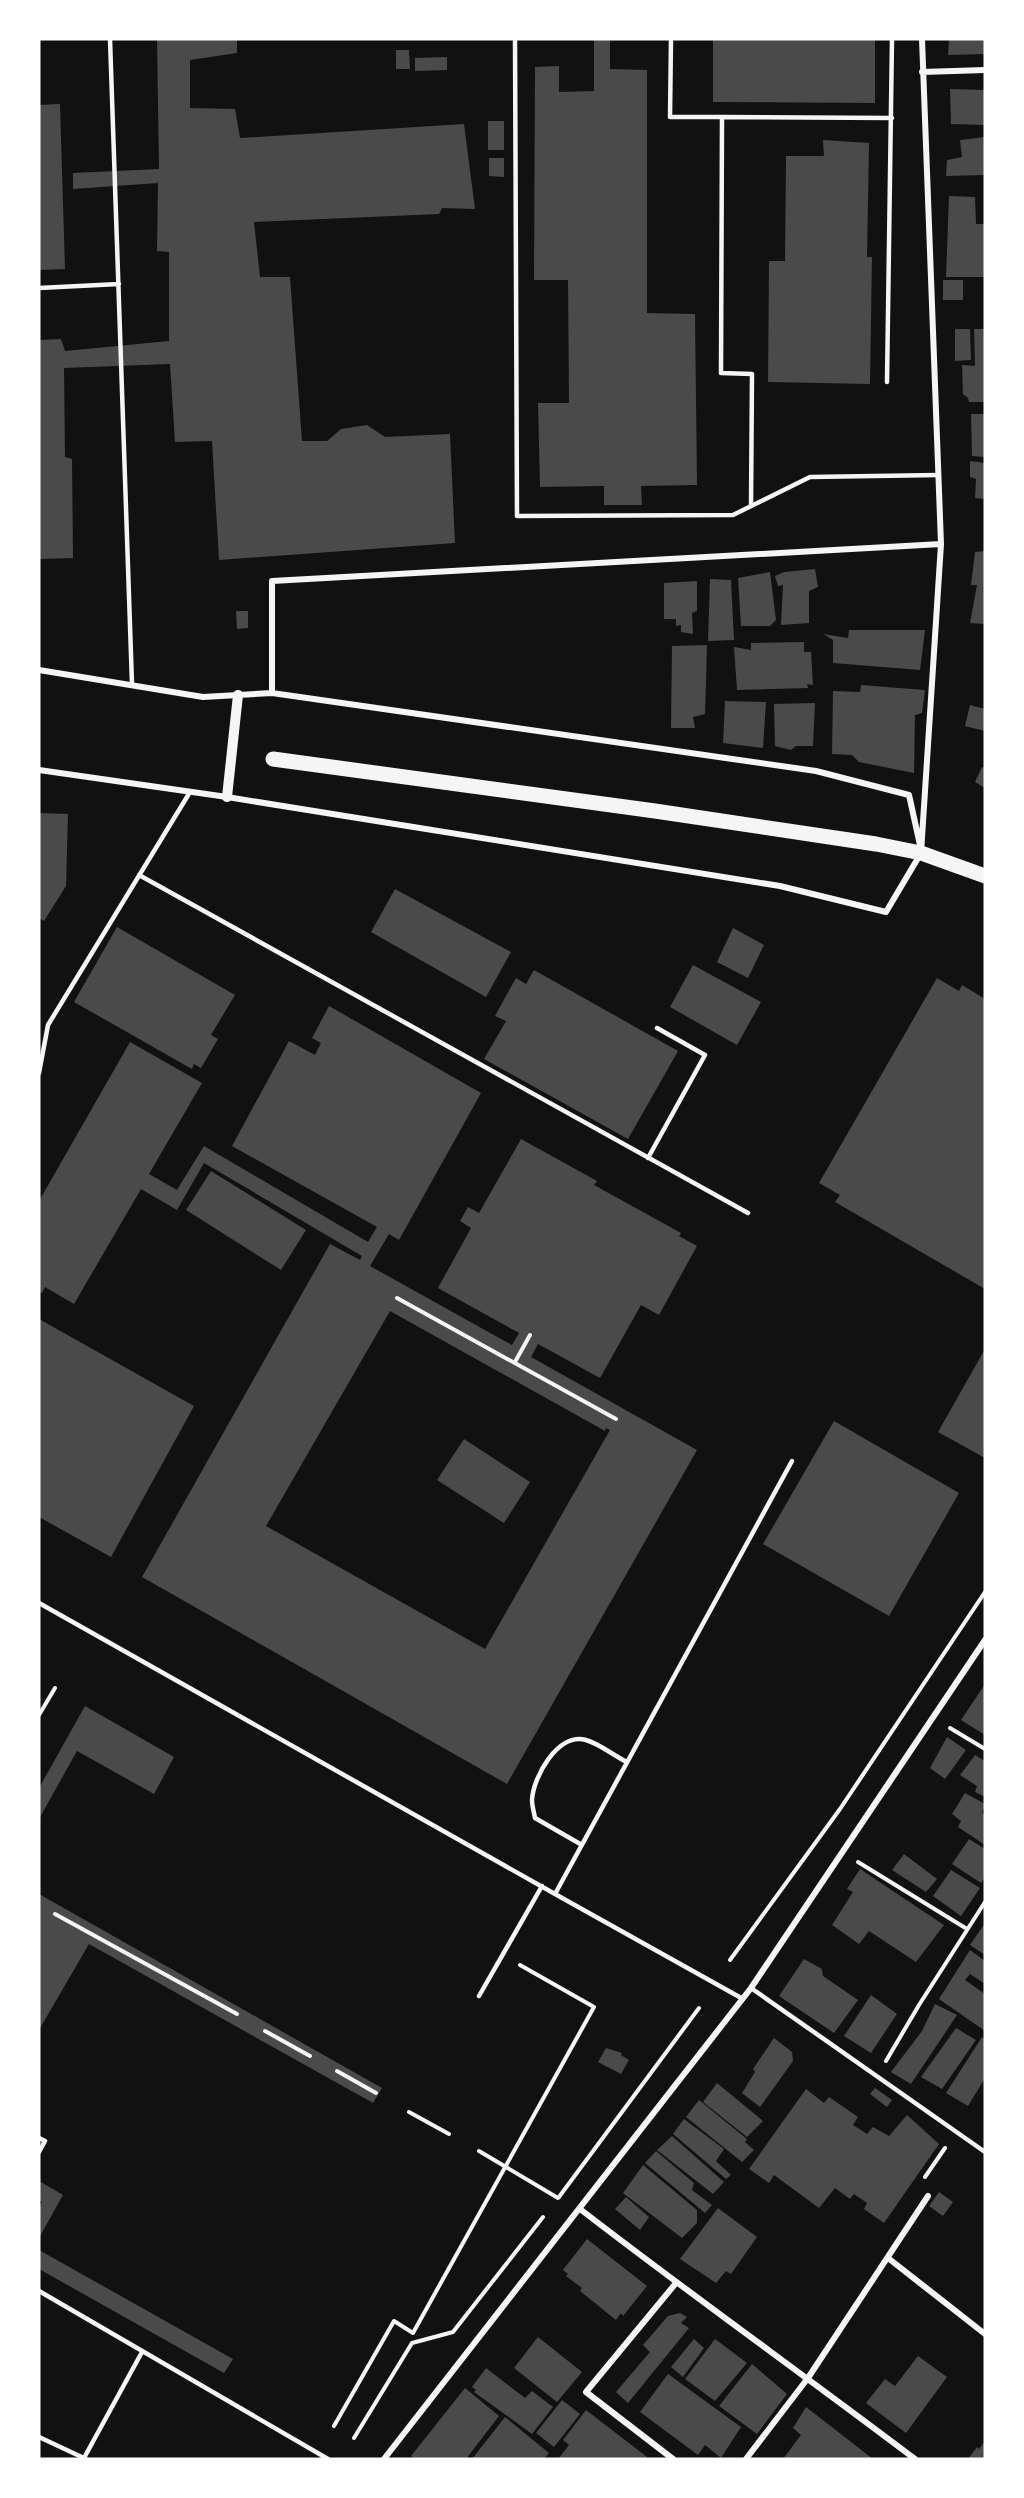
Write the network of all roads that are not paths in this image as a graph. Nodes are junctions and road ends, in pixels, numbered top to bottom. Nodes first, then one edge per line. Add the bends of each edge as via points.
1 (110, 39) edge
2 (515, 39) edge
3 (671, 39) edge
4 (892, 39) edge
5 (922, 39) edge
6 (985, 70) edge
7 (922, 72) junction
8 (722, 117) junction
9 (892, 118) junction
10 (119, 284) junction
11 (39, 288) edge
12 (887, 382) dead end
13 (939, 475) junction
14 (751, 506) junction
15 (941, 544) junction
16 (39, 670) edge
17 (132, 684) junction
18 (272, 693) junction
19 (238, 695) junction
20 (273, 759) dead end
21 (39, 770) edge
22 (190, 792) junction
23 (227, 796) junction
24 (921, 853) junction
25 (139, 875) junction
26 (985, 876) edge
27 (657, 1028) dead end
28 (39, 1073) edge
29 (648, 1158) junction
30 (748, 1214) dead end
31 (792, 1461) dead end
32 (39, 1603) edge
33 (985, 1640) edge
34 (627, 1762) junction
35 (582, 1845) junction
36 (542, 1886) junction
37 (555, 1894) junction
38 (751, 1988) junction
39 (479, 1996) dead end
40 (742, 1999) junction
41 (39, 2138) edge
42 (39, 2152) edge
43 (985, 2152) edge
44 (928, 2196) road end
45 (580, 2209) junction
46 (888, 2258) junction
47 (676, 2283) junction
48 (39, 2291) edge
49 (985, 2334) edge
50 (142, 2352) junction
51 (808, 2378) junction
52 (39, 2437) edge
53 (86, 2459) edge
54 (328, 2459) edge
55 (384, 2459) edge
56 (674, 2459) edge
57 (746, 2459) edge
58 (915, 2459) edge

1 - 10 lane
2 - 14 lane via 517,516 733,515
3 - 8 lane via 670,117
4 - 9 lane
5 - 7 street
6 - 7 street
7 - 13 street
8 - 9 lane
8 - 14 lane via 721,373 752,374
9 - 12 lane
10 - 11 lane
10 - 17 lane
13 - 14 lane via 810,477
13 - 15 street
15 - 18 street via 272,581
15 - 24 street
16 - 17 street
17 - 19 street via 203,697
18 - 19 street
18 - 24 street via 816,771 909,795
19 - 23 street
20 - 24 main road
21 - 22 street
22 - 23 street
22 - 25 lane
23 - 24 street via 780,886 886,912
24 - 26 main road
25 - 28 lane via 48,1025
25 - 29 lane
27 - 29 lane via 705,1055
29 - 30 lane
31 - 34 lane
32 - 36 lane
33 - 38 street
34 - 35 lane
34 - 35 lane via 585,1739 567,1742 550,1755 540,1773 532,1800 535,1818
35 - 37 lane
36 - 37 lane
36 - 39 lane
37 - 40 lane
38 - 40 street
38 - 43 lane
40 - 45 street
41 - 42 lane via 45,2141
44 - 46 street
45 - 47 street
45 - 55 street
46 - 49 street
46 - 51 street
47 - 51 street
47 - 56 street via 586,2392
48 - 50 lane
50 - 53 lane
50 - 54 lane
51 - 57 street
51 - 58 street
52 - 53 lane

